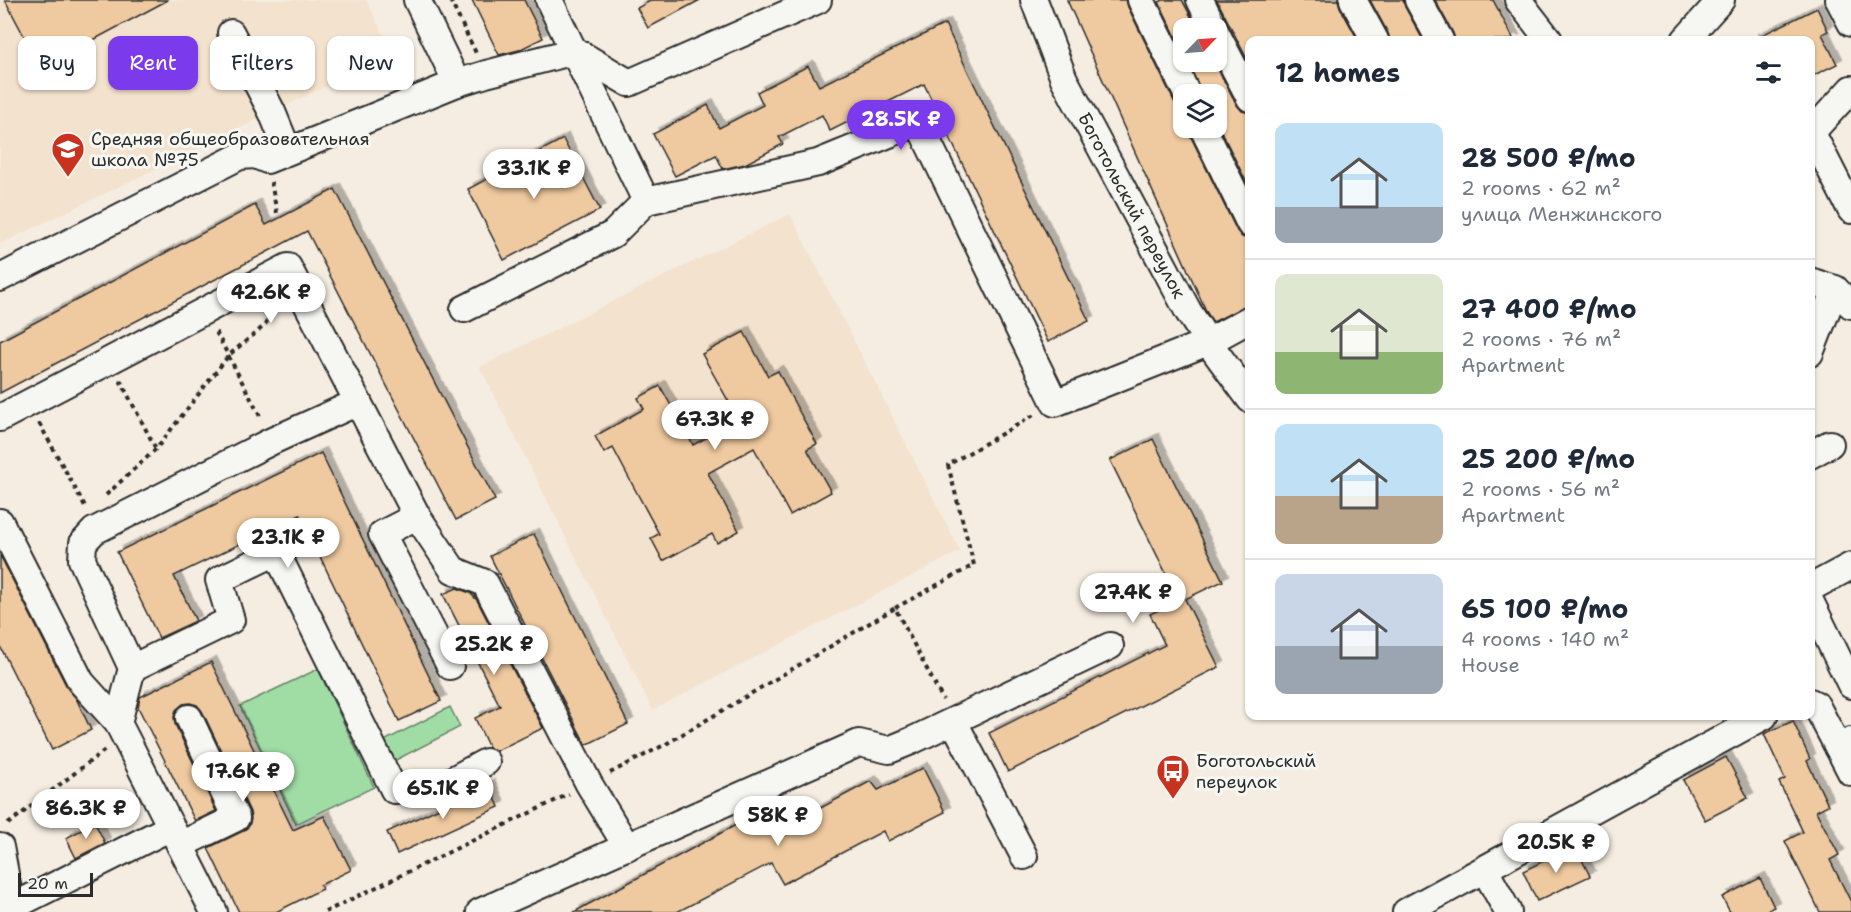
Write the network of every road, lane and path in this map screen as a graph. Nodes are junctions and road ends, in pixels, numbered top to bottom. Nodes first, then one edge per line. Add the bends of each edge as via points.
1 (417, 0) edge
2 (450, 0) edge
3 (549, 0) edge
4 (818, 0) edge
5 (1034, 0) edge
6 (1141, 0) edge
7 (1200, 0) edge
8 (1353, 0) edge
9 (1418, 0) edge
10 (1721, 0) edge
11 (1839, 0) edge
12 (1522, 2) edge
13 (1209, 18) edge
14 (1851, 23) edge
15 (231, 33) dead end
16 (1373, 36) edge
17 (1438, 36) edge
18 (1546, 36) edge
19 (1689, 36) edge
20 (575, 51) junction
21 (1227, 54) edge
22 (486, 74) junction
23 (457, 83) junction
24 (1182, 84) edge
25 (1245, 88) edge
26 (1851, 89) edge
27 (1815, 130) edge
28 (1208, 138) edge
29 (1815, 142) edge
30 (288, 151) junction
31 (646, 201) junction
32 (1851, 210) edge
33 (1245, 214) edge
34 (0, 278) edge
35 (294, 278) junction
36 (1815, 283) edge
37 (1843, 297) edge
38 (464, 309) dead end
39 (204, 312) junction
40 (1245, 322) edge
41 (1208, 342) junction
42 (1815, 345) edge
43 (229, 355) junction
44 (110, 361) junction
45 (1245, 392) edge
46 (358, 402) junction
47 (28, 403) junction
48 (1055, 403) junction
49 (0, 418) edge
50 (272, 441) junction
51 (156, 449) junction
52 (105, 496) dead end
53 (417, 516) junction
54 (0, 522) edge
55 (102, 527) junction
56 (1851, 566) edge
57 (1815, 585) edge
58 (895, 608) junction
59 (1815, 611) edge
60 (1110, 646) dead end
61 (450, 666) dead end
62 (132, 668) junction
63 (1851, 685) edge
64 (1815, 704) edge
65 (189, 718) dead end
66 (1757, 720) edge
67 (954, 722) junction
68 (121, 729) junction
69 (1845, 744) edge
70 (486, 762) dead end
71 (1851, 772) edge
72 (589, 784) junction
73 (0, 830) edge
74 (176, 836) junction
75 (0, 847) edge
76 (627, 847) junction
77 (1024, 856) dead end
78 (1485, 870) junction
79 (6, 909) edge
80 (214, 912) edge
81 (325, 912) edge
82 (480, 912) edge
83 (1406, 912) edge
84 (1509, 912) edge

1 - 23 street
2 - 22 path
3 - 20 street
4 - 20 street via 629,83
5 - 41 street, Боготольский переулок via 1064,80
6 - 24 street
7 - 13 street
8 - 16 street
9 - 17 street
10 - 19 street
11 - 14 street
12 - 18 street
15 - 30 street via 273,112
20 - 22 street
20 - 31 street
21 - 25 street
22 - 23 street
23 - 30 street
26 - 27 street
28 - 33 street
29 - 32 street
30 - 34 street via 267,160 255,155 240,156
31 - 38 street via 613,234
31 - 48 street via 818,163 911,125 921,128
35 - 39 street via 288,267
35 - 43 path via 264,326
35 - 46 street
36 - 37 street
37 - 42 street
39 - 43 path
39 - 44 street
40 - 41 street
41 - 45 street, Боготольский переулок
41 - 48 street
43 - 50 path
43 - 51 path
44 - 47 street
44 - 51 path
46 - 50 street
46 - 53 street
47 - 49 street
47 - 55 path via 88,511
48 - 58 path via 948,465 974,565
50 - 55 street
51 - 52 path
53 - 61 street via 382,534
53 - 72 street via 453,570 485,582
54 - 68 street via 81,682
55 - 62 street via 83,543 82,560
56 - 57 street
58 - 67 path
58 - 72 path via 666,744
59 - 63 street
60 - 67 street
62 - 68 street
62 - 70 street via 231,620 219,580 276,552 394,790 445,784
64 - 69 street
65 - 74 street via 236,818
66 - 78 street
67 - 76 street via 889,750 859,743
67 - 77 street
68 - 73 path
68 - 74 street
69 - 71 street
72 - 76 street
72 - 81 path
74 - 79 street
74 - 80 street
75 - 79 street
76 - 82 street
78 - 83 street
78 - 84 street

